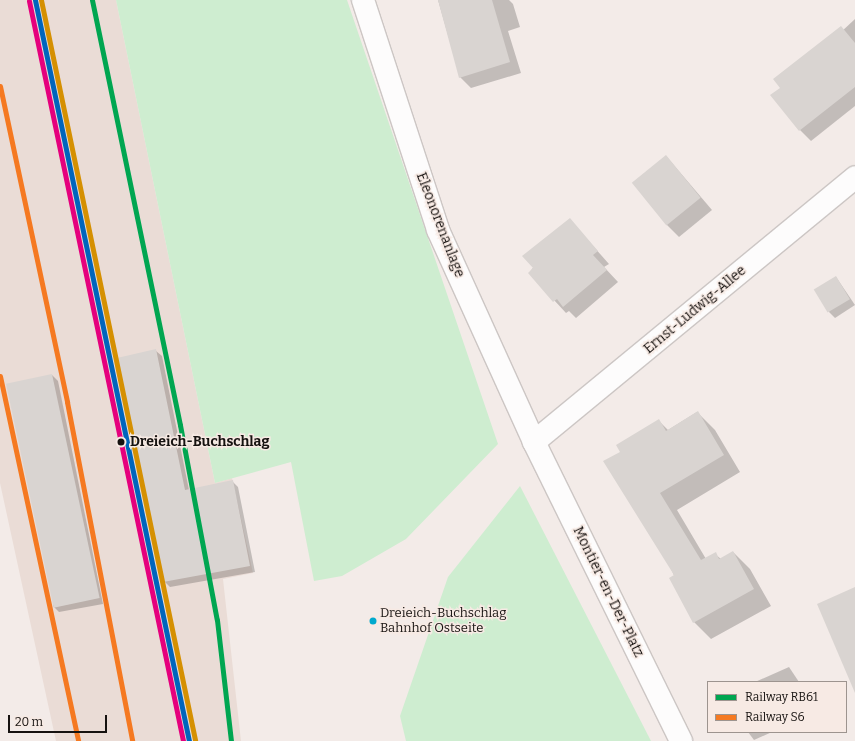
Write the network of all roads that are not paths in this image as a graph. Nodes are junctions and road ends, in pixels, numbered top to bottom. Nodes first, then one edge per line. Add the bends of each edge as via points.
1 (364, 0) edge
2 (855, 178) edge
3 (534, 442) junction
4 (682, 741) edge

1 - 3 street, Eleonorenanlage via 438,230
2 - 3 street, Ernst-Ludwig-Allee
3 - 4 street, Montier-en-Der-Platz

